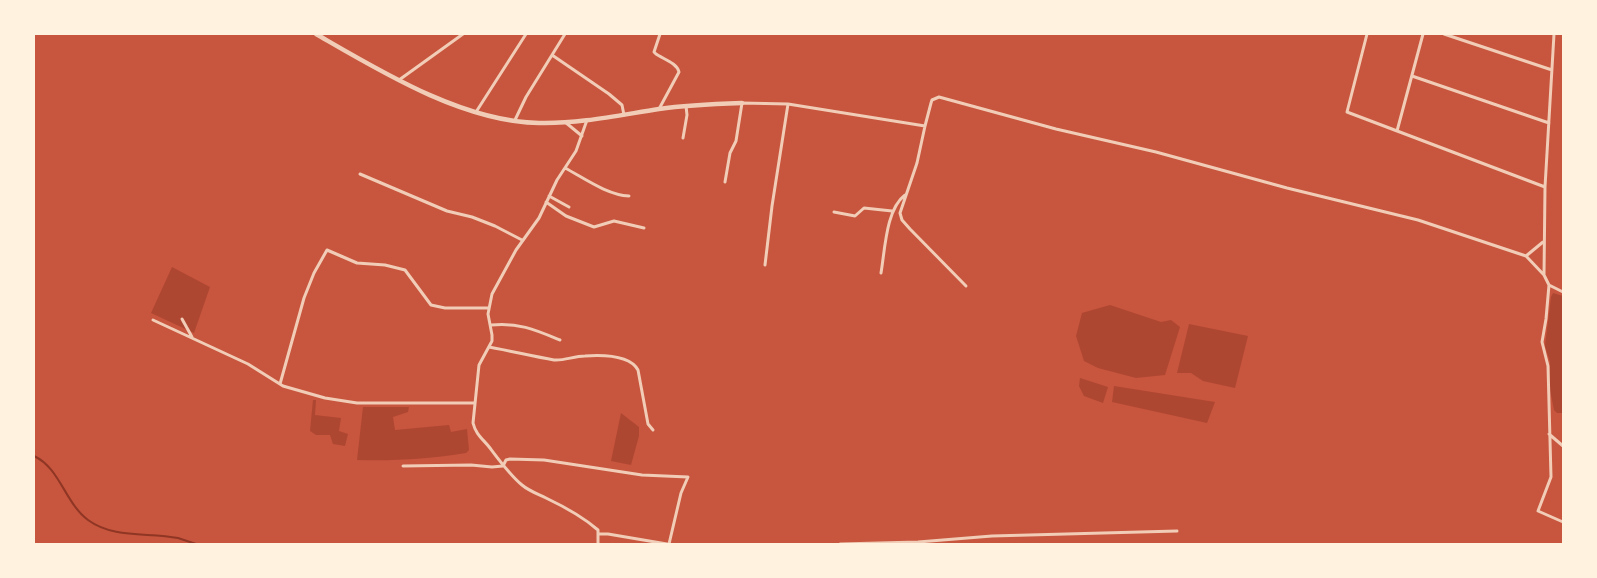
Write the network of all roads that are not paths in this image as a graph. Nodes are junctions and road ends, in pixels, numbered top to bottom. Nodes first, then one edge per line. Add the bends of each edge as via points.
1 (316, 34) edge
2 (463, 34) edge
3 (526, 34) edge
4 (565, 34) edge
5 (660, 34) edge
6 (1367, 34) edge
7 (1423, 34) edge
8 (1444, 34) edge
9 (1554, 34) edge
10 (552, 54) junction
11 (1552, 70) junction
12 (1412, 76) junction
13 (399, 80) junction
14 (742, 103) junction
15 (788, 104) junction
16 (686, 106) junction
17 (659, 109) junction
18 (476, 112) junction
19 (624, 115) junction
20 (587, 120) junction
21 (515, 121) junction
22 (565, 122) junction
23 (1549, 124) junction
24 (925, 126) junction
25 (1397, 131) junction
26 (582, 136) junction
27 (683, 138) dead end
28 (565, 168) junction
29 (360, 174) dead end
30 (725, 182) dead end
31 (1545, 187) junction
32 (906, 195) junction
33 (549, 196) junction
34 (629, 196) dead end
35 (546, 202) junction
36 (569, 207) dead end
37 (834, 212) dead end
38 (892, 212) junction
39 (644, 228) dead end
40 (522, 240) junction
41 (1544, 242) junction
42 (1526, 256) junction
43 (765, 265) dead end
44 (881, 273) dead end
45 (1544, 275) junction
46 (1549, 285) junction
47 (966, 286) dead end
48 (1563, 292) edge
49 (489, 308) junction
50 (153, 320) dead end
51 (182, 320) dead end
52 (491, 325) junction
53 (192, 338) junction
54 (560, 340) dead end
55 (489, 347) junction
56 (280, 384) junction
57 (474, 403) junction
58 (653, 430) dead end
59 (1549, 434) junction
60 (1563, 446) edge
61 (403, 466) dead end
62 (503, 466) junction
63 (1563, 522) edge
64 (1177, 531) dead end
65 (598, 534) junction
66 (918, 543) edge
67 (598, 544) edge
68 (668, 544) edge
69 (840, 544) edge

1 - 13 street
2 - 13 street
3 - 18 street
4 - 10 street
5 - 17 street via 654,52 675,65 679,72
6 - 25 street via 1347,112
7 - 12 street
8 - 11 street
9 - 11 street
10 - 19 street via 610,94 622,105
10 - 21 street
11 - 23 street
12 - 23 street
12 - 25 street
13 - 18 street
14 - 15 street
14 - 16 street
14 - 30 street
15 - 24 street
15 - 43 street
16 - 17 street
16 - 27 street
17 - 19 street
18 - 21 street
19 - 20 street
20 - 22 street
20 - 26 street
21 - 22 street
22 - 26 street
23 - 31 street
24 - 32 street
24 - 42 street via 932,100 938,97 1418,220
25 - 31 street
26 - 28 street
28 - 33 street
28 - 34 street via 599,186
29 - 40 street via 447,211 496,226
31 - 41 street
32 - 38 street
32 - 47 street via 900,213 902,220
33 - 35 street
33 - 36 street
35 - 39 street via 566,216 594,227 614,221
35 - 40 street via 539,218
37 - 38 street via 855,216 864,208
38 - 44 street
40 - 49 street via 492,294
41 - 42 street
41 - 45 street
42 - 45 street
45 - 46 street
46 - 48 street
46 - 59 street via 1542,342 1548,366
49 - 52 street
49 - 56 street via 432,305 405,270 357,263 327,250 304,298
50 - 53 street
51 - 53 street
52 - 54 street via 518,325
52 - 55 street
53 - 56 street via 248,364
55 - 57 street via 479,366
55 - 58 street via 556,360 609,356 632,362 639,373 648,424
56 - 57 street via 325,398 357,403
57 - 62 street via 474,430
59 - 60 street
59 - 63 street via 1551,477 1538,511
61 - 62 street
62 - 65 street via 521,485 570,509 598,530
62 - 68 street via 510,459 544,460 642,475 688,477
64 - 66 street via 992,536
65 - 67 street
65 - 68 street
66 - 69 street

